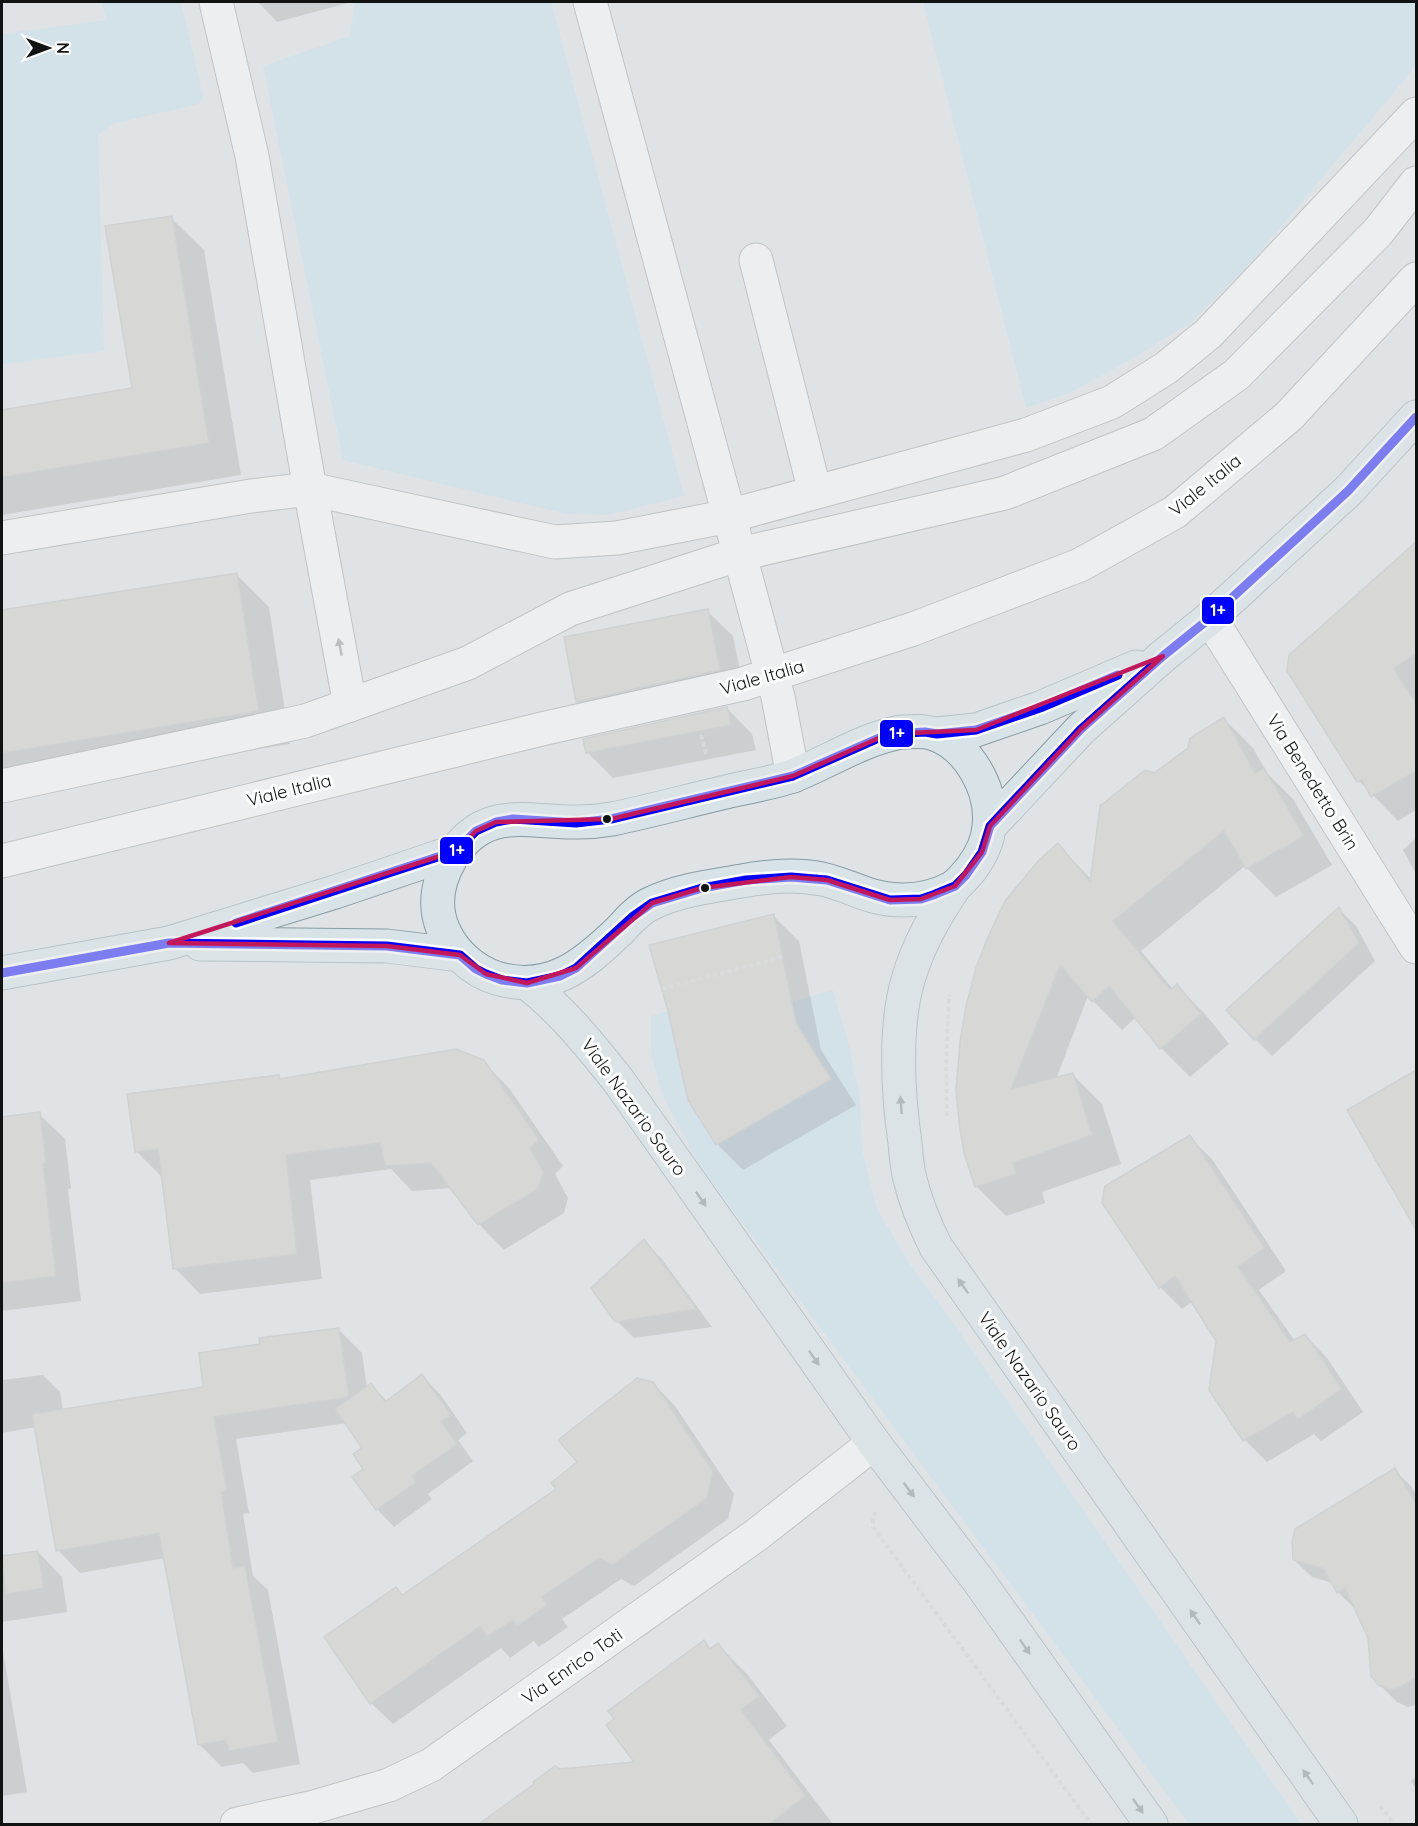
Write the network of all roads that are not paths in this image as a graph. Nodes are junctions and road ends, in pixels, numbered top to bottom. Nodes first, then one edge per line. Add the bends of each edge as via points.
1 (216, 2) edge
2 (590, 2) edge
3 (1416, 114) edge
4 (1416, 183) edge
5 (756, 260) dead end
6 (1416, 279) edge
7 (1416, 417) edge
8 (310, 489) junction
9 (815, 492) junction
10 (729, 516) junction
11 (2, 538) edge
12 (740, 554) junction
13 (1210, 618) junction
14 (1163, 656) junction
15 (772, 676) junction
16 (351, 705) junction
17 (937, 735) junction
18 (793, 776) junction
19 (2, 786) edge
20 (990, 826) junction
21 (456, 851) junction
22 (2, 861) edge
23 (955, 886) junction
24 (169, 943) junction
25 (1416, 947) edge
26 (460, 956) junction
27 (2, 973) edge
28 (527, 982) junction
29 (874, 1443) junction
30 (237, 1824) edge
31 (1151, 1824) edge
32 (1341, 1824) edge

1 - 8 street via 252,156
2 - 10 street
3 - 9 street via 1209,333 1139,386 1112,402 1026,435
4 - 12 street via 1378,232 1236,375 1152,434 1005,493
5 - 9 street
6 - 15 street, Viale Italia via 1289,416 1175,512 1080,565 913,629
7 - 13 main road via 1348,491
8 - 10 street via 555,542 617,538
8 - 11 street
16 -> 8 street
9 - 10 street
10 - 12 street
12 - 15 street
12 - 16 street via 570,609 468,663
13 - 14 main road
13 - 25 street, Via Benedetto Brin
14 - 17 main road via 1040,708 976,730
14 - 20 main road via 1081,729
15 - 18 street
15 - 22 street, Viale Italia
16 - 19 street via 305,721
17 - 18 main road via 888,735
17 - 20 main road via 968,758 976,771
18 - 21 main road via 612,819 576,823 513,819 496,822 476,831
20 - 23 main road, Viale Nazario Sauro via 982,852
21 - 24 main road
21 - 26 main road via 441,882 438,905 441,926
23 - 28 main road via 921,899 906,900 873,896 814,878 768,878 702,888 652,903 576,968 560,976
32 -> 23 main road, Viale Nazario Sauro via 943,1257 921,1217 909,1177 903,1128 901,1022 907,980 929,924
24 - 26 main road via 387,946
24 - 27 main road
26 - 28 main road via 486,975
28 -> 29 main road, Viale Nazario Sauro via 574,1026 618,1080
29 - 30 street, Via Enrico Toti via 755,1536 431,1765 380,1788
29 -> 31 main road, Viale Nazario Sauro

